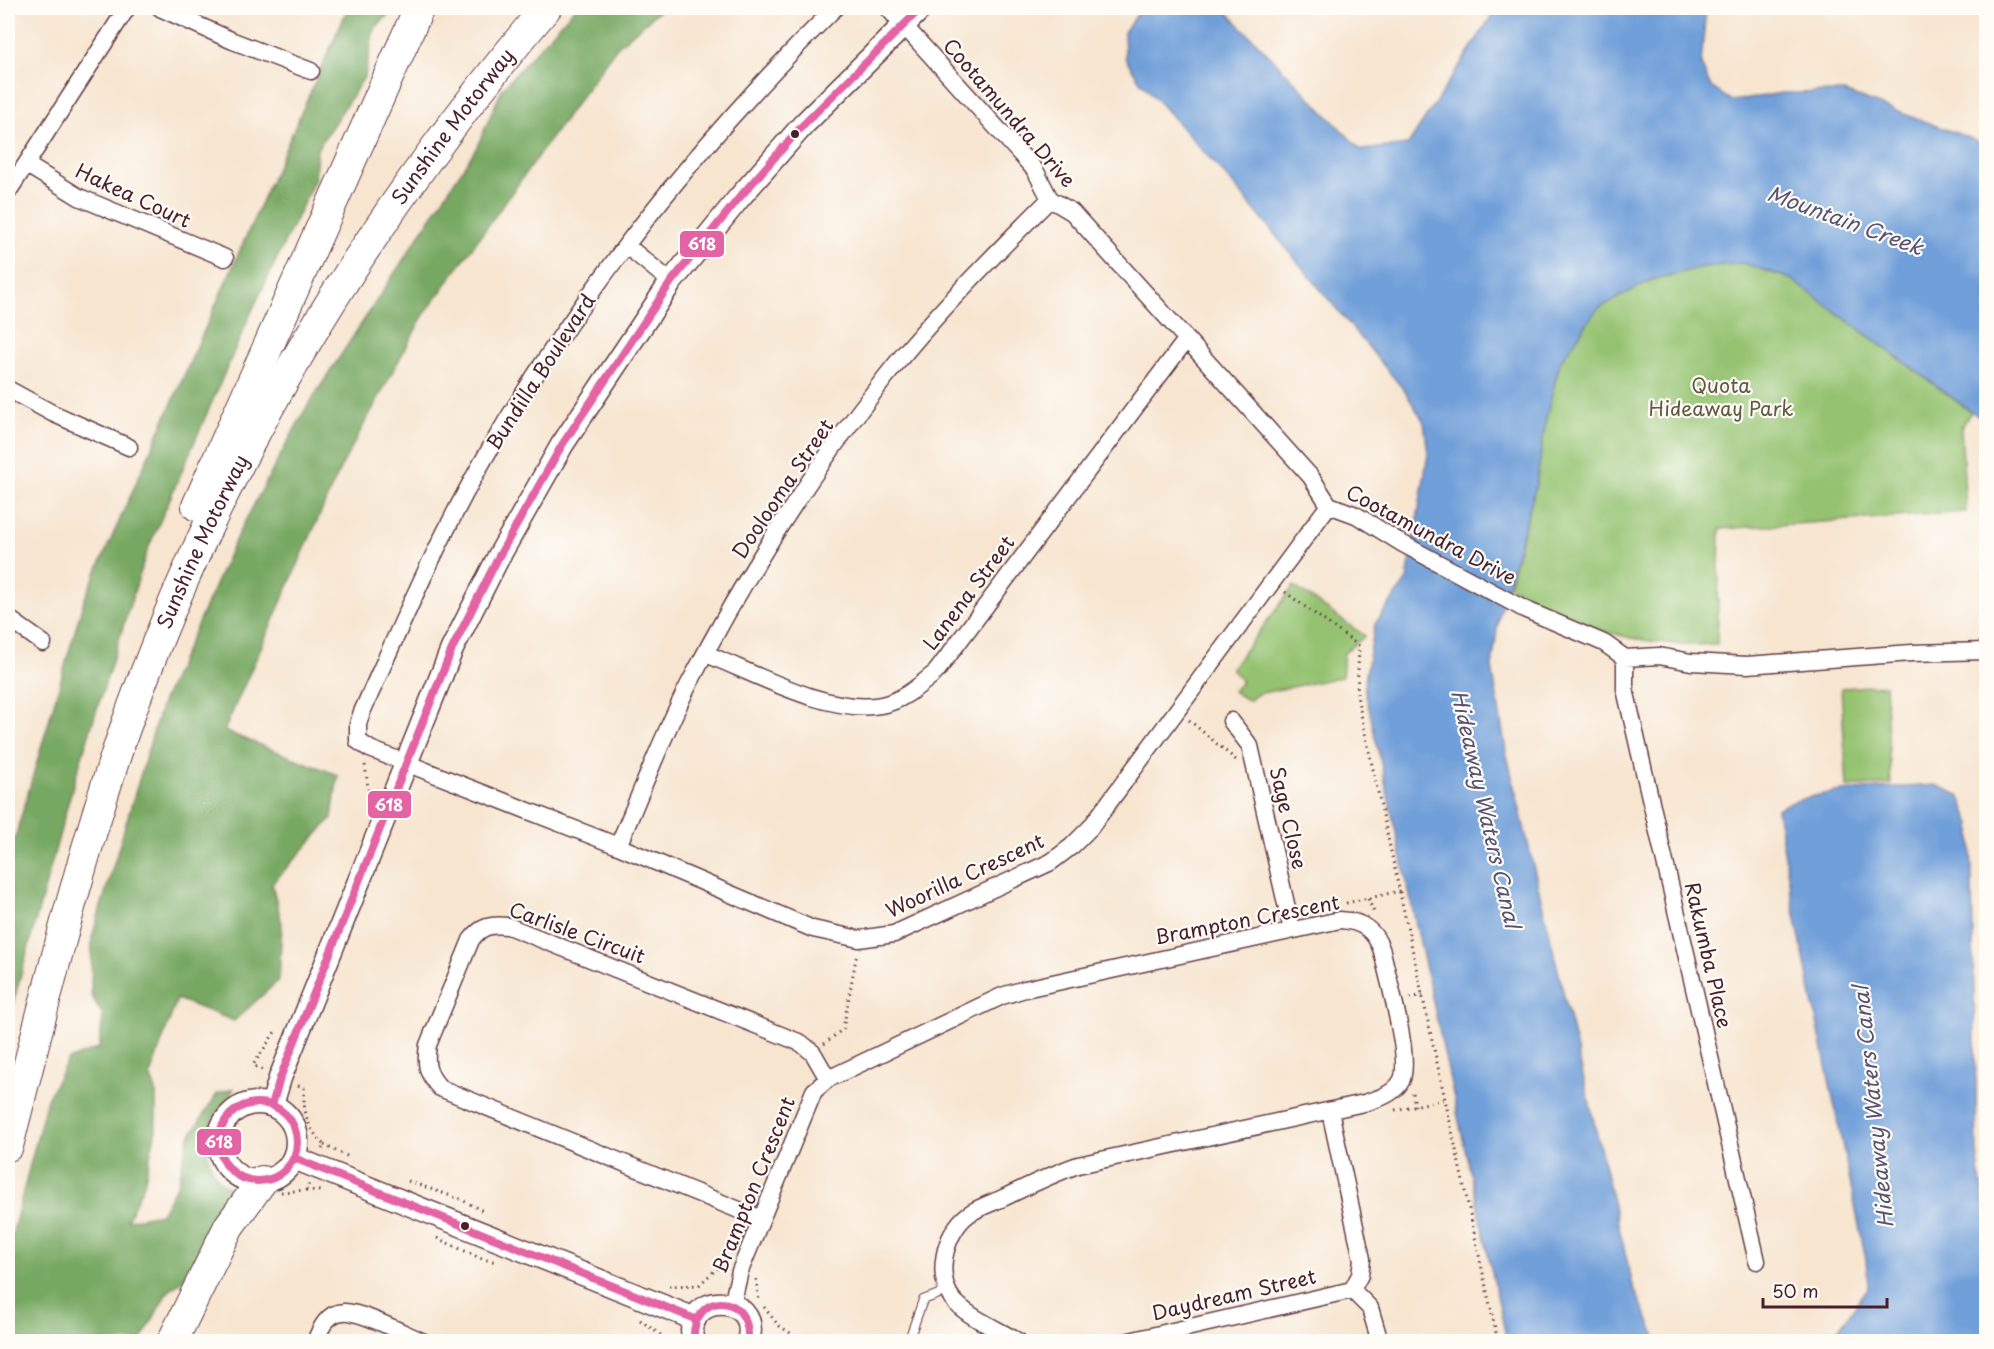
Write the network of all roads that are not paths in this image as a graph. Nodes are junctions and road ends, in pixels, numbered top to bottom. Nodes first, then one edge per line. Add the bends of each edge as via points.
1 (127, 8) edge
2 (160, 8) edge
3 (419, 8) edge
4 (546, 8) edge
5 (835, 8) edge
6 (921, 8) edge
7 (895, 16) edge
8 (311, 71) dead end
9 (27, 165) junction
10 (8, 192) edge
11 (1050, 199) junction
12 (627, 246) junction
13 (225, 258) dead end
14 (671, 282) junction
15 (1186, 340) junction
16 (8, 388) edge
17 (129, 447) dead end
18 (1329, 505) junction
19 (171, 610) junction
20 (8, 618) edge
21 (43, 644) dead end
22 (1986, 651) edge
23 (706, 654) junction
24 (1625, 658) junction
25 (1231, 720) dead end
26 (407, 764) junction
27 (618, 846) junction
28 (1292, 930) junction
29 (828, 1079) junction
30 (272, 1105) junction
31 (1330, 1110) junction
32 (8, 1146) edge
33 (294, 1158) junction
34 (262, 1181) junction
35 (761, 1219) junction
36 (1757, 1261) dead end
37 (1352, 1290) junction
38 (947, 1291) junction
39 (732, 1305) junction
40 (694, 1330) edge
41 (172, 1341) edge
42 (315, 1341) edge
43 (424, 1341) edge
44 (750, 1341) edge
45 (908, 1341) edge
46 (1019, 1341) edge
47 (1125, 1341) edge
48 (1380, 1341) edge

1 - 9 street
2 - 8 street
3 - 19 highway via 191,520 166,586
4 - 19 highway, Sunshine Motorway via 441,138 322,315 255,431
5 - 12 street, Bundilla Boulevard via 705,146
6 - 7 street
7 - 11 street, Cootamundra Drive via 1035,170
7 - 14 street
9 - 10 street
9 - 13 street, Hakea Court via 79,197
11 - 15 street, Cootamundra Drive via 1072,212
11 - 23 street, Doolooma Street via 969,281 885,378 757,562
12 - 14 street
12 - 26 street, Bundilla Boulevard via 560,338 490,447 425,571 362,712 358,741
14 - 26 street via 562,445 499,556 452,649
15 - 18 street, Cootamundra Drive via 1311,477
15 - 23 street, Lanena Street via 936,672 912,692 881,705 848,706 820,700
16 - 17 street via 52,413
18 - 24 street, Cootamundra Drive via 1356,515 1524,609 1604,643
18 - 27 street, Woorilla Crescent via 1090,828 1051,862 894,934 859,939 813,929
19 - 32 highway, Sunshine Motorway via 92,829
20 - 21 street
22 - 24 street via 1747,665
23 - 27 street, Doolooma Street via 688,685
24 - 36 street, Rakumba Place via 1625,689
25 - 28 street, Sage Close via 1250,746
26 - 27 street, Woorilla Crescent
26 - 30 street
28 - 29 street, Brampton Crescent via 1002,996
28 - 31 street, Brampton Crescent via 1340,920 1355,921 1377,938 1406,1059 1401,1083 1387,1095
29 - 35 street, Brampton Crescent via 814,1091
29 - 35 street, Carlisle Circuit via 813,1053 801,1043 508,926 493,925 479,930 471,940 428,1045 425,1060 429,1076 440,1088
30 - 33 street via 284,1112 297,1134
30 - 34 street via 259,1102 232,1113 222,1126 219,1139 221,1154 232,1170 249,1180
31 - 37 street via 1362,1259 1360,1275
31 - 38 street, Brampton Crescent via 1078,1165 1049,1176 969,1214 957,1227 943,1260
33 - 34 street via 286,1170
33 - 40 street
34 - 41 highway via 228,1226
35 - 39 street, Brampton Crescent via 740,1271
37 - 47 street, Daydream Street
37 - 48 street via 1370,1308
38 - 45 lane via 923,1300
38 - 46 street via 957,1304
39 - 40 street via 708,1306
39 - 44 street via 748,1321
42 - 43 street via 331,1316 343,1311

